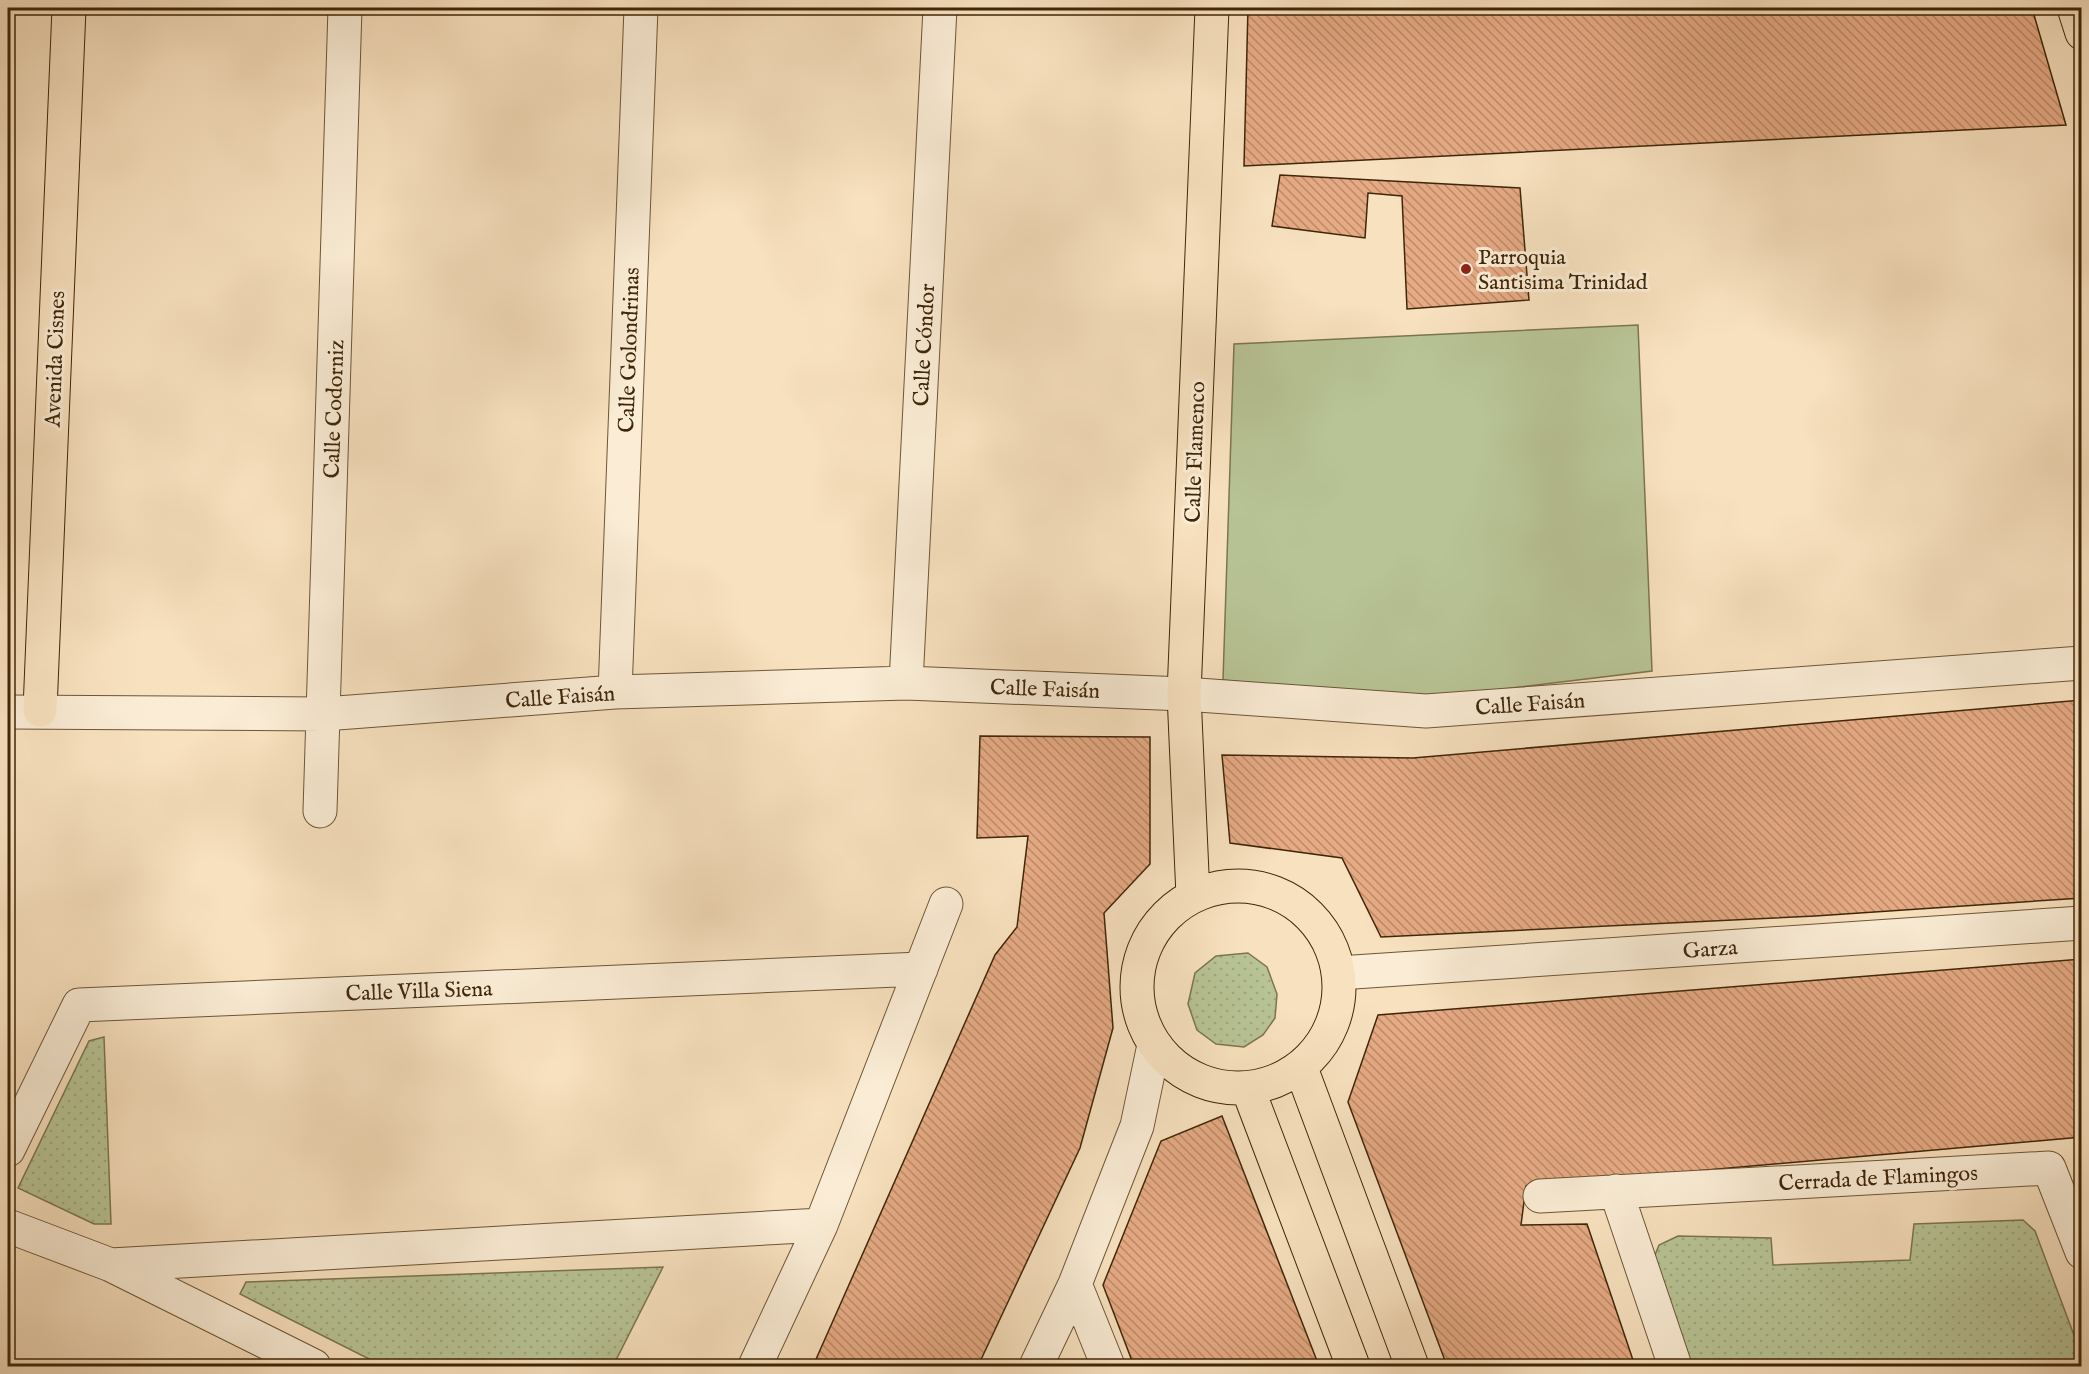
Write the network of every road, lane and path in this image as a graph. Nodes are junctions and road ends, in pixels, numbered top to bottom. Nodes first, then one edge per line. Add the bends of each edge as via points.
1 (69, 8) edge
2 (345, 8) edge
3 (641, 8) edge
4 (940, 8) edge
5 (1212, 8) edge
6 (2074, 8) edge
7 (2082, 33) edge
8 (2082, 663) edge
9 (906, 683) junction
10 (615, 692) junction
11 (1184, 694) junction
12 (40, 710) junction
13 (8, 712) edge
14 (324, 714) junction
15 (321, 811) dead end
16 (1193, 896) junction
17 (946, 904) dead end
18 (2082, 923) edge
19 (921, 969) junction
20 (1339, 973) junction
21 (1154, 1045) junction
22 (1301, 1068) junction
23 (1248, 1089) junction
24 (8, 1150) edge
25 (1616, 1191) junction
26 (1540, 1196) dead end
27 (821, 1225) junction
28 (8, 1226) edge
29 (2082, 1252) edge
30 (111, 1265) junction
31 (1075, 1284) junction
32 (314, 1366) edge
33 (755, 1366) edge
34 (1036, 1366) edge
35 (1108, 1366) edge
36 (1353, 1366) edge
37 (1412, 1366) edge
38 (1676, 1366) edge

1 - 12 main road, Avenida Cisnes
2 - 14 street, Calle Codorniz
3 - 10 street, Calle Golondrinas
4 - 9 street, Calle Cóndor
5 - 11 main road, Calle Flamenco
6 - 7 main road
8 - 11 street, Calle Faisán via 1426,711
9 - 10 street, Calle Faisán
9 - 11 street, Calle Faisán
10 - 14 street, Calle Faisán
11 - 16 main road, Calle Flamenco
12 - 13 street, Calle Faisán
12 - 14 street, Calle Faisán
14 - 15 street, Calle Codorniz
16 - 20 main road via 1224,886 1255,886 1286,897 1312,916 1330,942
16 - 21 main road via 1165,916 1145,945 1137,978 1140,1013
17 - 19 street
18 - 20 street, Garza
19 - 24 street, Calle Villa Siena via 79,1005
19 - 27 street
20 - 22 main road via 1338,1008 1325,1041
21 - 23 main road via 1180,1070 1212,1086
21 - 31 street via 1137,1126
22 - 23 main road via 1276,1082
22 - 37 main road
23 - 36 main road
25 - 26 street, Cerrada de Flamingos
25 - 29 street, Cerrada de Flamingos via 2049,1168
25 - 38 street
27 - 30 street
27 - 33 street
28 - 30 street
30 - 32 street
31 - 34 street
31 - 35 street

